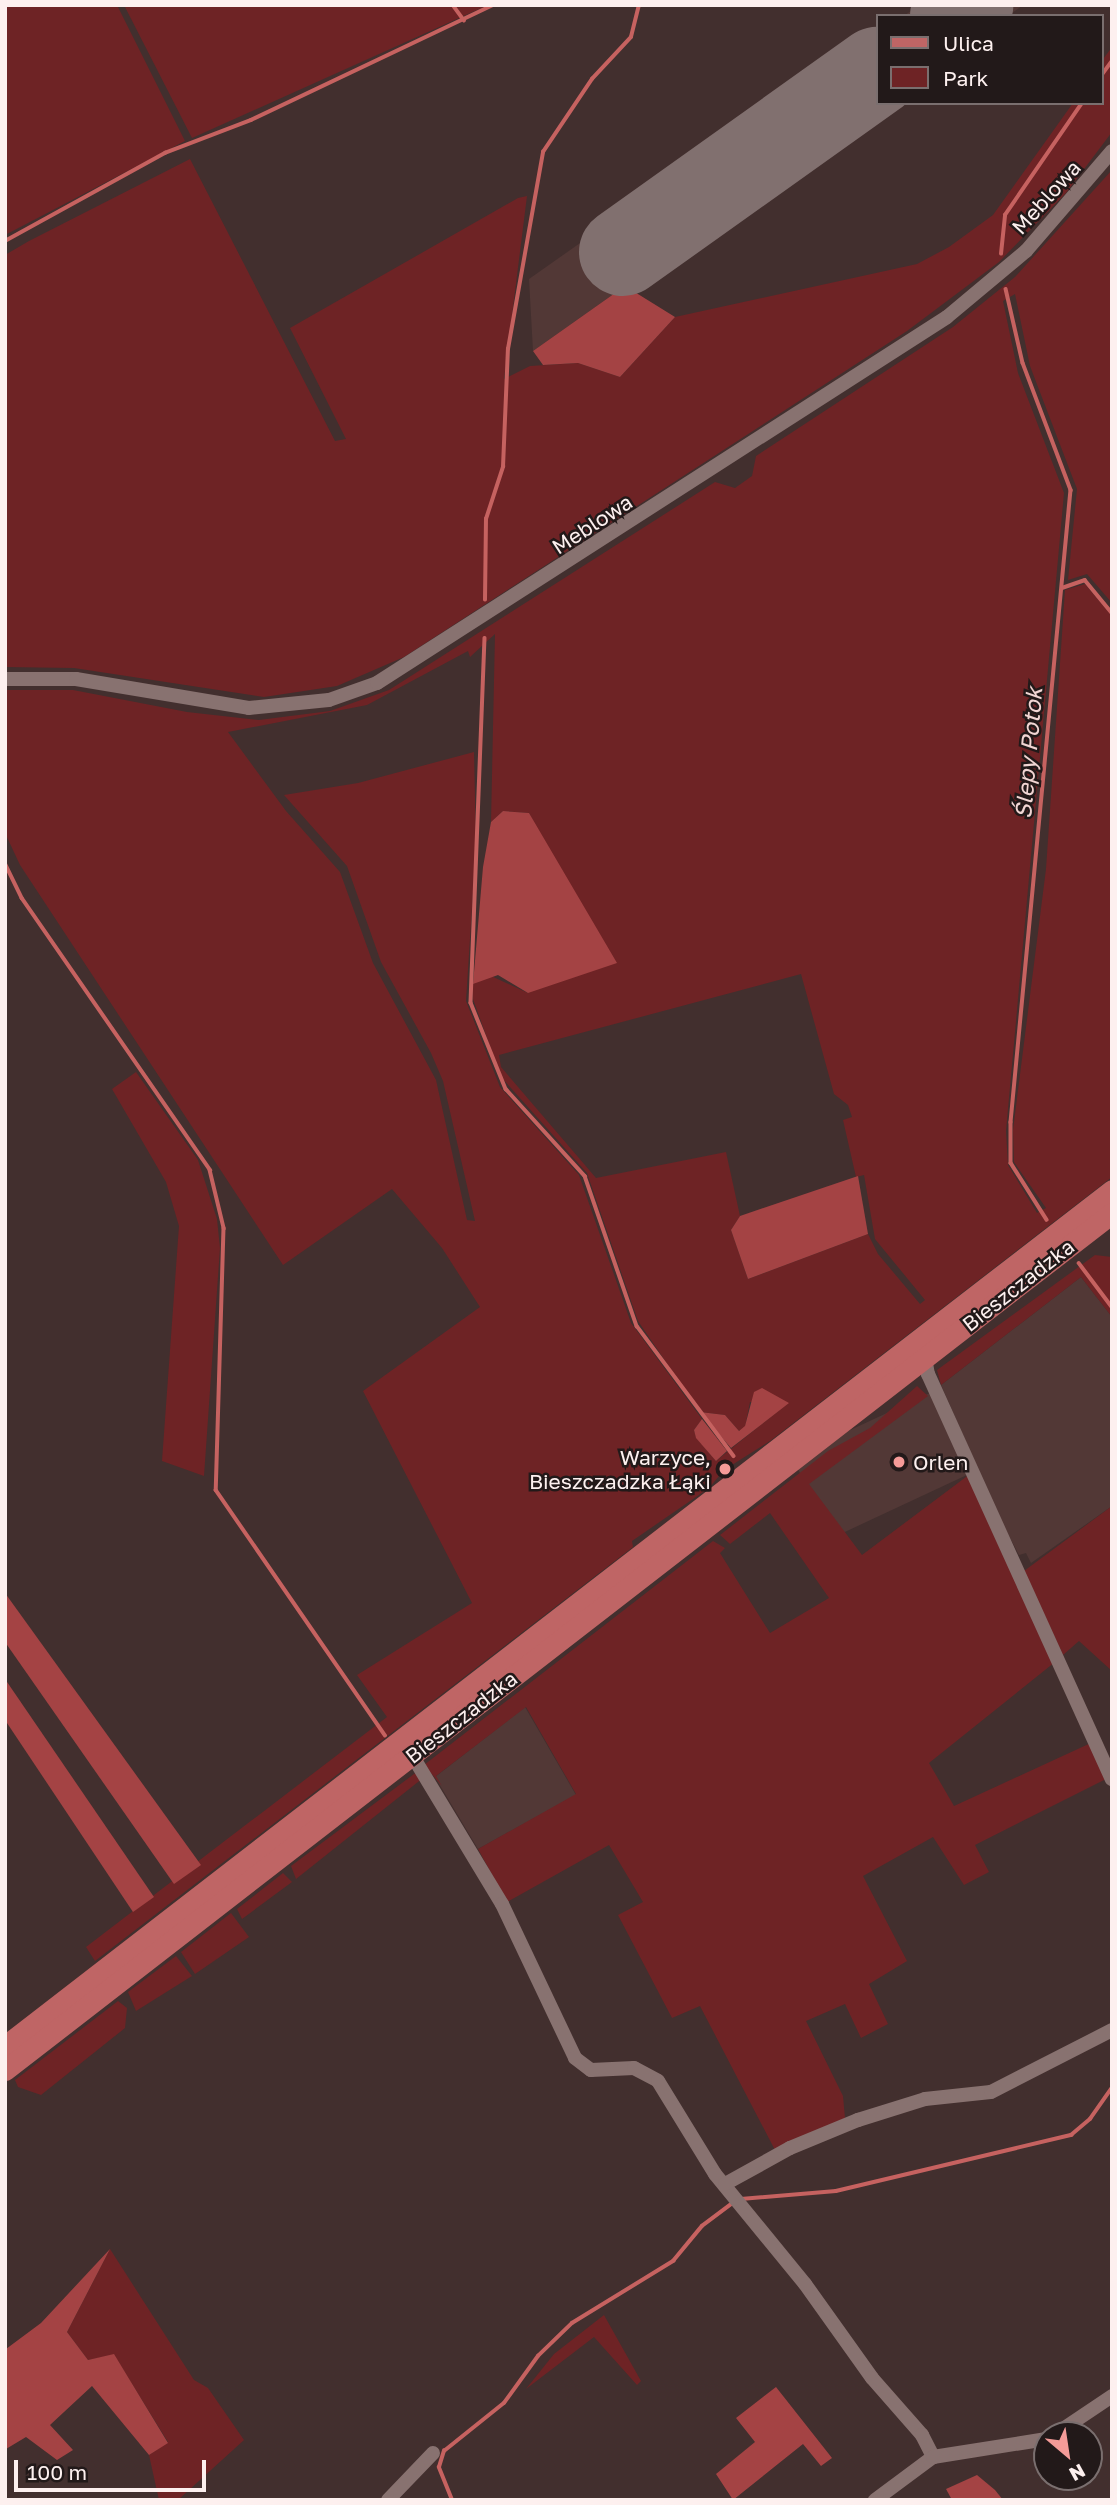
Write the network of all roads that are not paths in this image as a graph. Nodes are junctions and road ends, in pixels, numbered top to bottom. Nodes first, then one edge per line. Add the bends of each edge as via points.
1 (1112, 151) edge
2 (5, 679) edge
3 (1112, 1190) edge
4 (1112, 1213) edge
5 (938, 1325) junction
6 (922, 1365) junction
7 (882, 1368) junction
8 (412, 1755) junction
9 (1112, 1779) edge
10 (1112, 2030) edge
11 (5, 2046) edge
12 (5, 2070) edge
13 (728, 2189) junction
14 (1112, 2396) edge
15 (1075, 2421) edge
16 (1033, 2441) edge
17 (433, 2454) dead end
18 (933, 2457) junction
19 (388, 2500) edge
20 (875, 2500) edge

1 - 2 street, Meblowa via 1026,251 947,317 387,679 329,700 261,708 197,703 76,679
3 - 5 main road, Bieszczadzka
4 - 6 main road, Bieszczadzka
5 - 6 street, Bieszczadzka
5 - 7 main road, Bieszczadzka
6 - 7 street via 899,1360
6 - 8 main road, Bieszczadzka
6 - 9 street
7 - 11 main road, Bieszczadzka
8 - 12 main road, Bieszczadzka
8 - 13 street via 502,1905 575,2058 591,2070 634,2068 653,2076
10 - 13 street via 991,2092 925,2099 790,2148
13 - 18 street via 872,2378 922,2435
14 - 15 street
16 - 18 street
17 - 19 street
18 - 20 street

